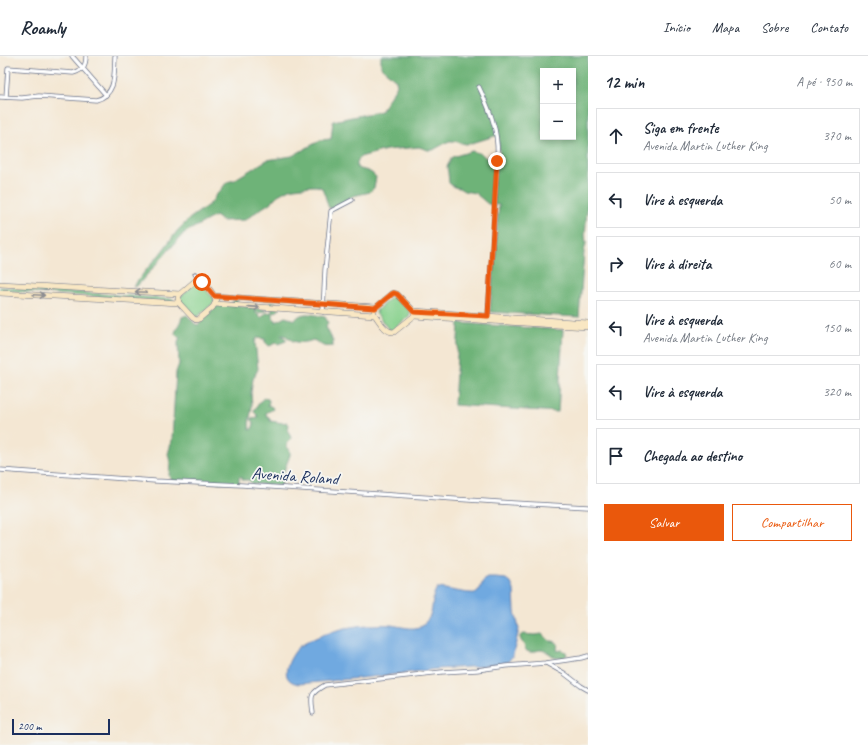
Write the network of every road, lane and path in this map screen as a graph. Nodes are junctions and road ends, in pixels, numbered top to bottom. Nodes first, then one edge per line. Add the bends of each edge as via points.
1 (72, 56) edge
2 (86, 56) edge
3 (114, 56) edge
4 (82, 69) junction
5 (479, 86) dead end
6 (106, 95) junction
7 (0, 97) edge
8 (6, 97) junction
9 (352, 200) dead end
10 (195, 274) dead end
11 (200, 280) junction
12 (0, 284) edge
13 (0, 293) edge
14 (180, 294) junction
15 (214, 296) junction
16 (268, 300) junction
17 (179, 303) junction
18 (215, 304) junction
19 (324, 304) junction
20 (268, 308) junction
21 (375, 308) junction
22 (323, 312) junction
23 (414, 314) junction
24 (375, 316) junction
25 (488, 316) junction
26 (588, 323) edge
27 (588, 327) edge
28 (0, 470) edge
29 (588, 507) edge
30 (588, 656) edge
31 (546, 663) junction
32 (588, 690) edge
33 (313, 713) dead end

1 - 4 street
2 - 4 street via 86,63
3 - 6 street via 113,84
4 - 6 street
4 - 8 street via 73,72 8,68
5 - 25 street via 494,123 497,153
6 - 8 street via 96,100 39,96
7 - 8 street
9 - 19 street via 331,211
10 - 11 street
11 - 14 main road via 195,281
11 - 15 main road
14 -> 12 main road
13 -> 17 main road
14 - 17 main road
15 - 16 main road
15 - 18 main road
16 - 19 main road
16 - 20 main road
17 - 18 main road via 196,320
18 -> 20 main road
19 - 21 main road
19 - 22 street
20 - 22 main road
21 - 23 main road via 394,293
21 - 24 main road
22 - 24 main road
23 - 24 main road via 394,332 388,331
23 - 25 main road
23 - 27 main road
25 - 26 main road
28 - 29 street, Avenida Roland
30 - 31 street
31 - 32 street
31 - 33 street via 325,685 315,690 311,698

